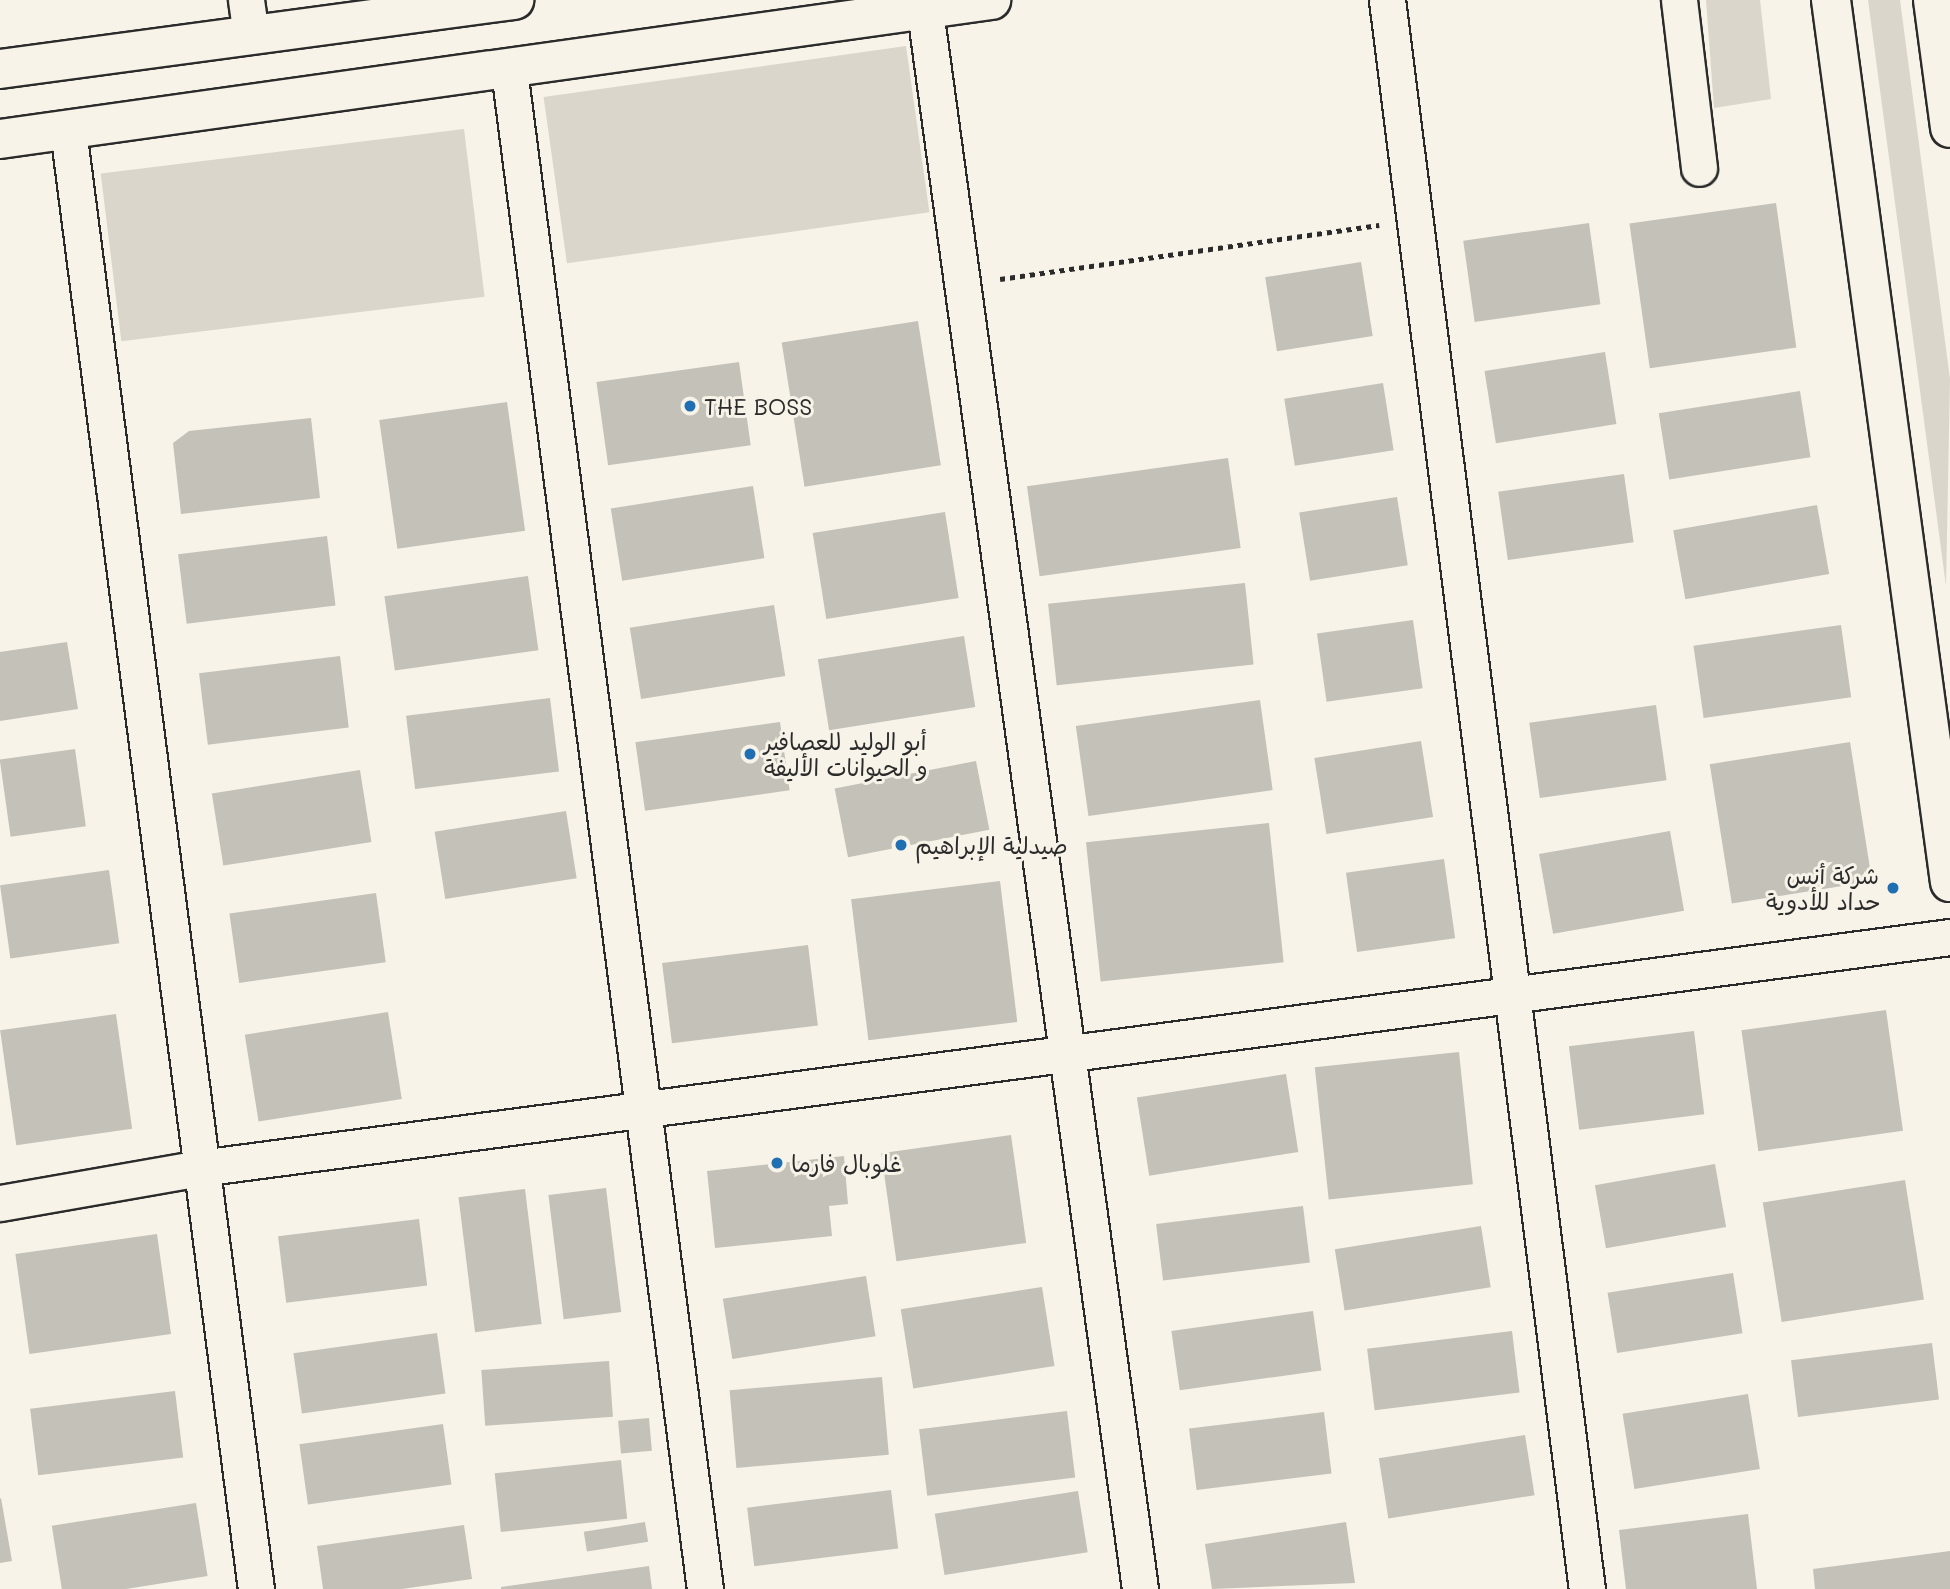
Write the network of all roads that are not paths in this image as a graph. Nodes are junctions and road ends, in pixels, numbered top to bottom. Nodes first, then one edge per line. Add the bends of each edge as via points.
1 (514, 0) edge
2 (991, 0) edge
3 (1387, 0) edge
4 (1679, 0) edge
5 (1831, 0) edge
6 (1933, 0) edge
7 (925, 11) junction
8 (249, 17) edge
9 (0, 69) edge
10 (509, 70) junction
11 (1950, 128) edge
12 (68, 130) junction
13 (0, 139) edge
14 (1699, 168) dead end
15 (1934, 638) edge
16 (1950, 882) edge
17 (1950, 937) edge
18 (1512, 995) junction
19 (1067, 1054) junction
20 (642, 1110) junction
21 (200, 1168) junction
22 (0, 1203) edge
23 (256, 1589) edge
24 (705, 1589) edge
25 (1140, 1589) edge
26 (1587, 1589) edge

1 - 8 street
2 - 7 street
3 - 18 street
4 - 14 street
5 - 15 street
6 - 11 street
7 - 10 street
7 - 19 street
8 - 9 street
10 - 12 street
10 - 20 street
12 - 13 street
12 - 21 street
15 - 16 street
17 - 18 street
18 - 19 street
18 - 26 street
19 - 20 street
19 - 25 street
20 - 21 street
20 - 24 street
21 - 22 street
21 - 23 street

